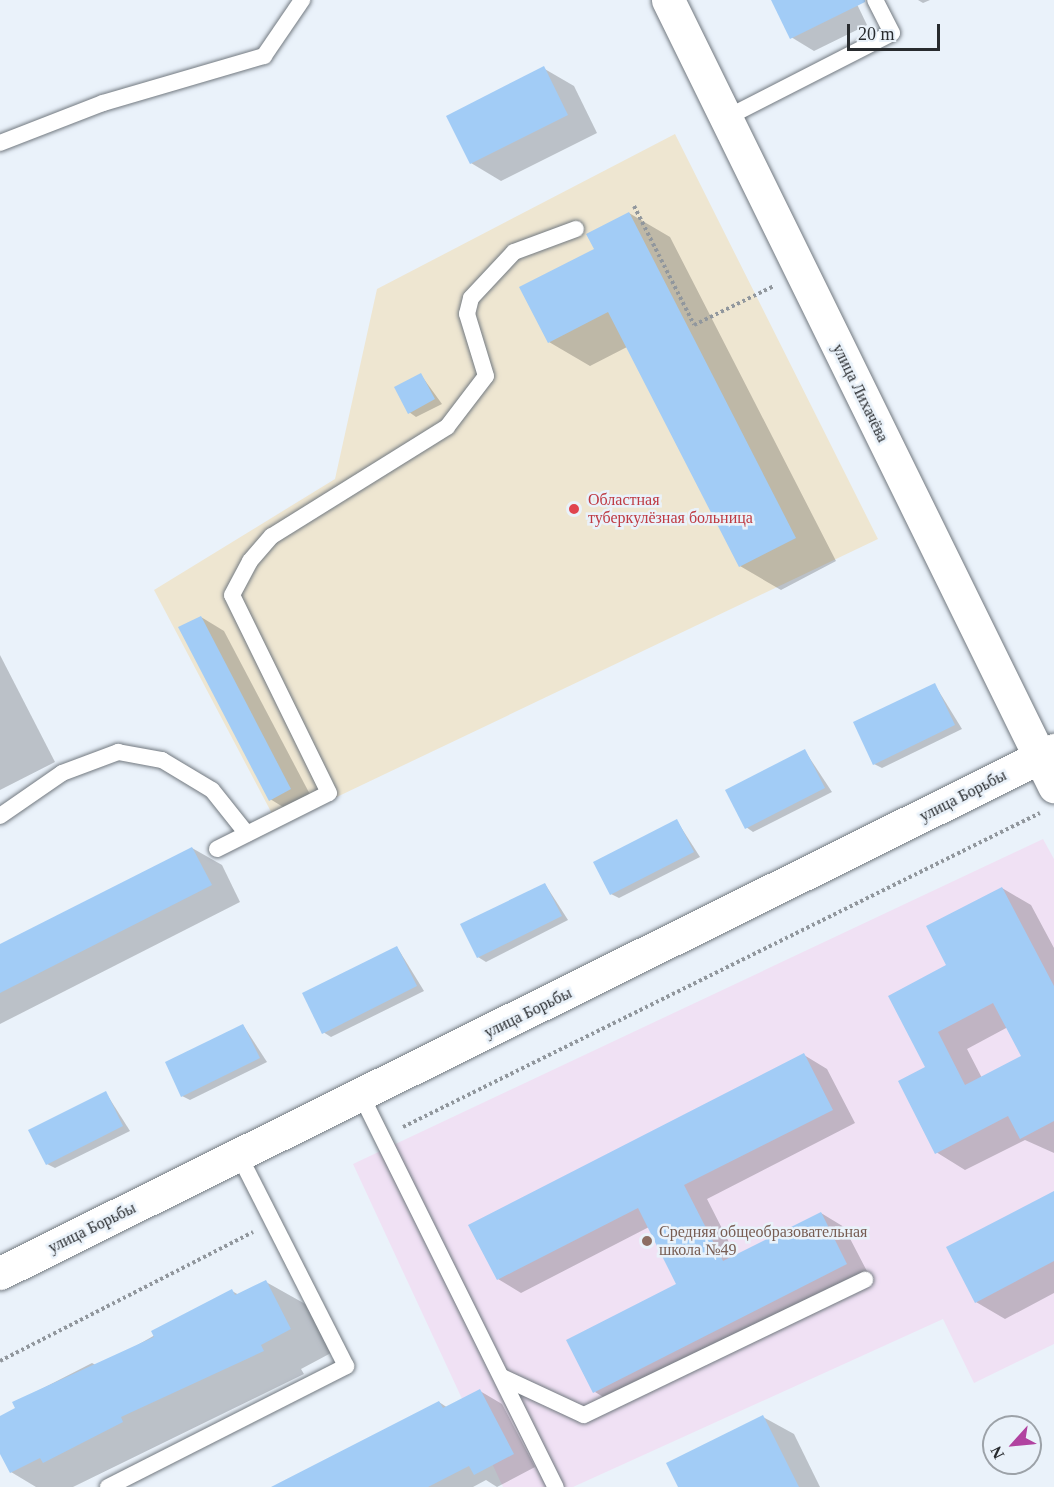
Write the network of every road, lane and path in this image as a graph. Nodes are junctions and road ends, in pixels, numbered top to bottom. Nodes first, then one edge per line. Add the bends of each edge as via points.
1 (302, 0) edge
2 (668, 0) edge
3 (875, 0) edge
4 (726, 118) junction
5 (0, 143) edge
6 (634, 206) dead end
7 (576, 229) dead end
8 (801, 273) junction
9 (1046, 754) edge
10 (1049, 799) edge
11 (0, 816) edge
12 (247, 834) junction
13 (217, 849) dead end
14 (361, 1095) junction
15 (382, 1137) junction
16 (239, 1155) junction
17 (273, 1222) junction
18 (0, 1273) edge
19 (865, 1280) dead end
20 (0, 1361) edge
21 (502, 1377) junction
22 (108, 1487) edge
23 (556, 1487) edge

1 - 5 lane via 264,56 103,103
2 - 4 street, улица Лихачёва
3 - 4 lane via 892,33
4 - 8 street, улица Лихачёва
6 - 8 path via 694,325
7 - 12 lane via 514,252 475,292 467,315 486,376 447,427 272,536 250,561 232,595 329,793
8 - 9 street, улица Лихачёва
9 - 10 street, улица Лихачёва
9 - 14 street, улица Борьбы
10 - 15 path
11 - 12 lane via 62,773 118,752 162,760 212,790
12 - 13 lane
14 - 15 lane
14 - 16 street, улица Борьбы
15 - 21 lane
16 - 17 lane
16 - 18 street, улица Борьбы
17 - 20 path
17 - 22 lane via 346,1365
19 - 21 lane via 584,1415
21 - 23 lane

